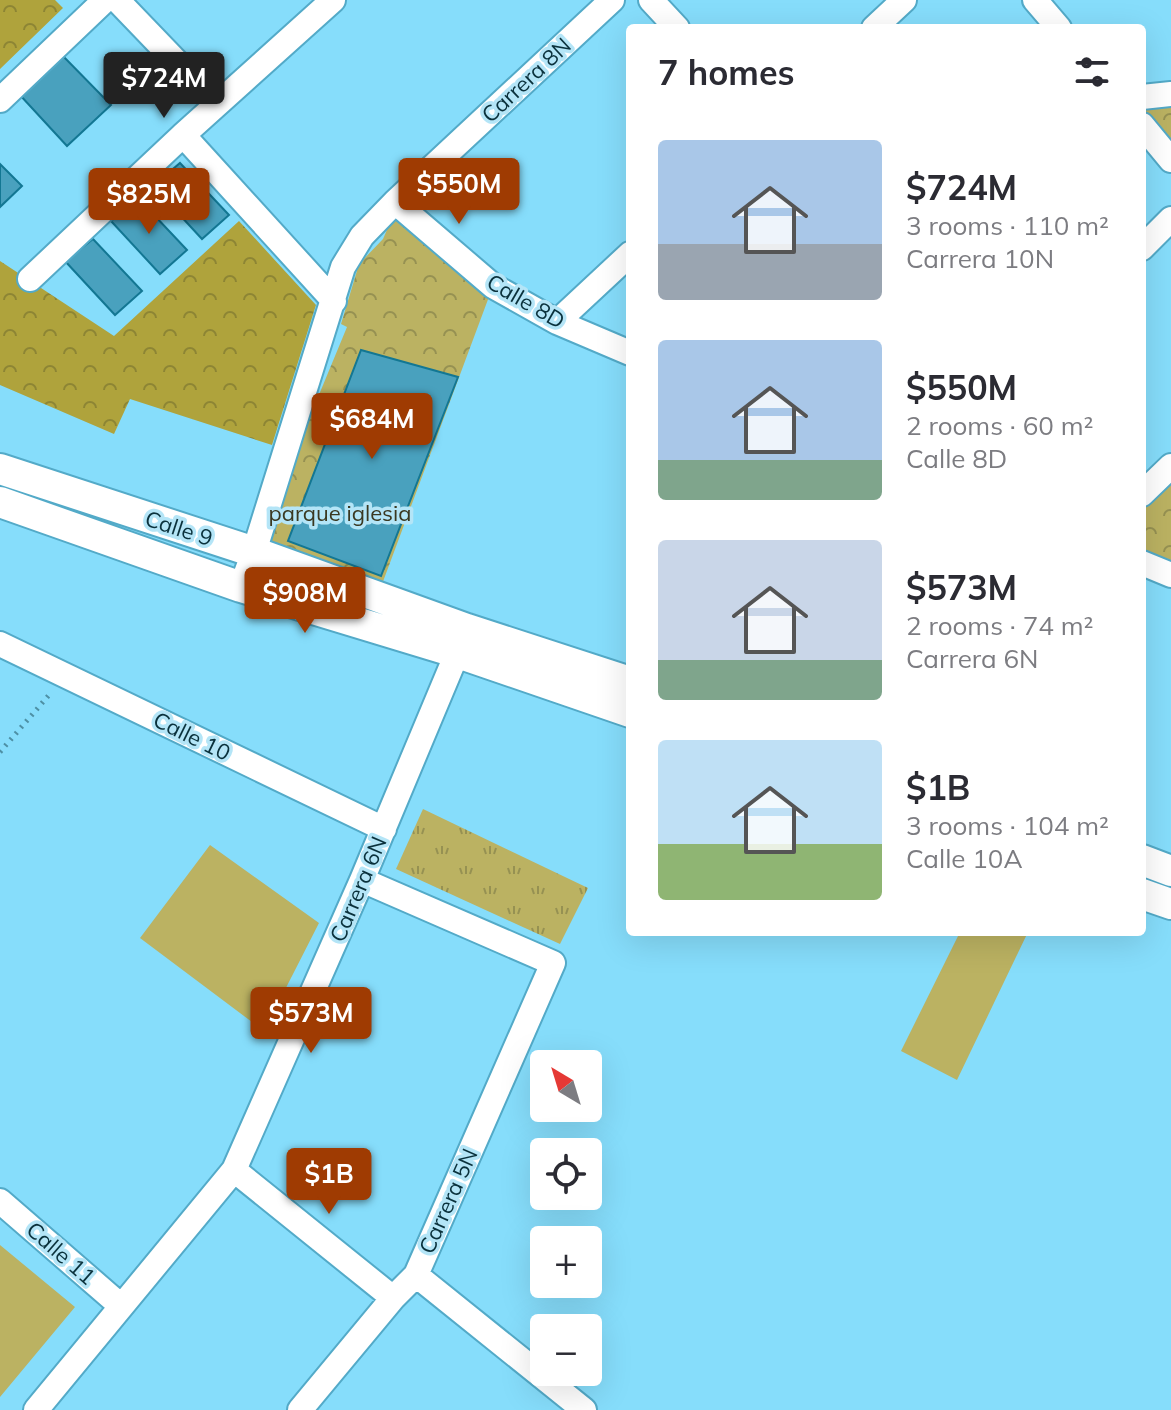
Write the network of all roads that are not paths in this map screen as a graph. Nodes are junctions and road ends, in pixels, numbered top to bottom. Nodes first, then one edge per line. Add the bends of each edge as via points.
1 (105, 0) edge
2 (117, 0) edge
3 (333, 0) edge
4 (612, 0) edge
5 (651, 0) edge
6 (904, 0) edge
7 (1035, 0) edge
8 (673, 24) edge
9 (878, 24) edge
10 (1056, 24) edge
11 (1171, 94) edge
12 (1146, 97) edge
13 (0, 100) edge
14 (217, 104) junction
15 (1146, 130) edge
16 (183, 135) junction
17 (1171, 160) edge
18 (395, 202) junction
19 (1171, 219) edge
20 (1146, 244) edge
21 (626, 258) edge
22 (30, 279) dead end
23 (334, 301) junction
24 (557, 322) junction
25 (626, 351) edge
26 (1171, 466) edge
27 (0, 469) edge
28 (1146, 490) edge
29 (0, 502) edge
30 (254, 552) junction
31 (1146, 565) edge
32 (1171, 575) edge
33 (241, 587) junction
34 (462, 641) junction
35 (0, 644) edge
36 (626, 681) edge
37 (626, 710) edge
38 (384, 829) junction
39 (1146, 862) edge
40 (1171, 871) edge
41 (362, 880) junction
42 (1146, 895) edge
43 (1171, 904) edge
44 (234, 1170) junction
45 (0, 1201) edge
46 (416, 1275) junction
47 (393, 1298) junction
48 (121, 1306) junction
49 (570, 1406) edge
50 (36, 1410) edge
51 (300, 1410) edge

1 - 13 street
2 - 14 street
3 - 14 street
4 - 18 street, Carrera 8N
5 - 8 street
6 - 9 street
7 - 10 street
11 - 12 street
14 - 16 street
15 - 17 street
16 - 22 street
16 - 23 street
18 - 23 street, Carrera 8N via 362,236 343,267
18 - 24 street, Calle 8D via 493,286
19 - 20 street
21 - 24 street
23 - 30 street, Carrera 8N
24 - 25 street, Calle 8D
26 - 28 street
27 - 30 street, Calle 9
29 - 33 street, Calle 9
30 - 33 street, Carrera 8N
30 - 34 street, Calle 9
31 - 32 street
33 - 34 street, Calle 9
34 - 36 street, Calle 9
34 - 37 street, Calle 9
34 - 38 street, Carrera 6N
35 - 38 street, Calle 10
38 - 41 street, Carrera 6N
39 - 40 street
41 - 44 street, Carrera 6N
41 - 46 street, Carrera 5N via 553,963
42 - 43 street
44 - 47 street
44 - 48 street, Carrera 6N
45 - 48 street, Calle 11
46 - 47 street, Carrera 5N
46 - 49 street
47 - 51 street, Carrera 5N
48 - 50 street, Carrera 6N

